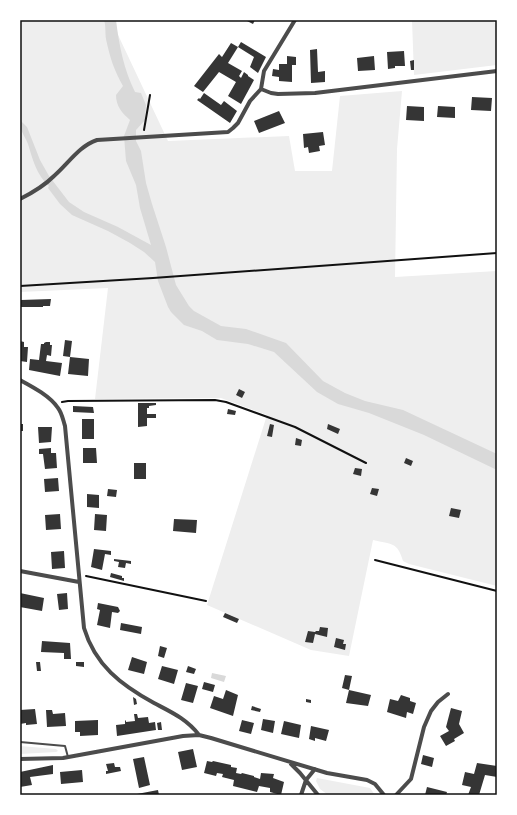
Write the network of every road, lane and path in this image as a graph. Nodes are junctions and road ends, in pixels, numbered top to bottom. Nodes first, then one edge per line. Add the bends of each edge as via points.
1 (295, 20) edge
2 (497, 71) edge
3 (260, 89) junction
4 (150, 95) dead end
5 (144, 137) junction
6 (20, 200) edge
7 (497, 253) edge
8 (20, 286) edge
9 (20, 380) edge
10 (55, 405) junction
11 (366, 463) dead end
12 (375, 560) dead end
13 (20, 571) edge
14 (79, 575) junction
15 (79, 582) junction
16 (497, 591) edge
17 (206, 601) dead end
18 (448, 694) dead end
19 (199, 735) junction
20 (20, 742) edge
21 (68, 757) junction
22 (20, 759) edge
23 (289, 762) junction
24 (315, 769) junction
25 (306, 780) junction
26 (301, 795) edge
27 (318, 795) edge
28 (384, 795) edge
29 (396, 795) edge

1 - 3 street via 264,71
2 - 3 street via 315,93 278,94
3 - 5 street via 250,100 238,123 228,132
4 - 5 path
5 - 6 street via 90,142 54,177
7 - 8 path
9 - 10 street
10 - 11 path via 68,401 226,402 296,427
10 - 14 street via 62,416 67,436
12 - 16 path
13 - 15 street
14 - 15 street
14 - 17 path
15 - 19 street via 84,628 96,656 106,668 140,696 182,718
18 - 29 street via 431,711 424,727 411,779
19 - 21 street
19 - 23 street
20 - 21 lane via 65,746
21 - 22 street
23 - 24 street
23 - 25 street
24 - 25 street
24 - 28 street via 367,780 375,784
25 - 26 street
25 - 27 street

